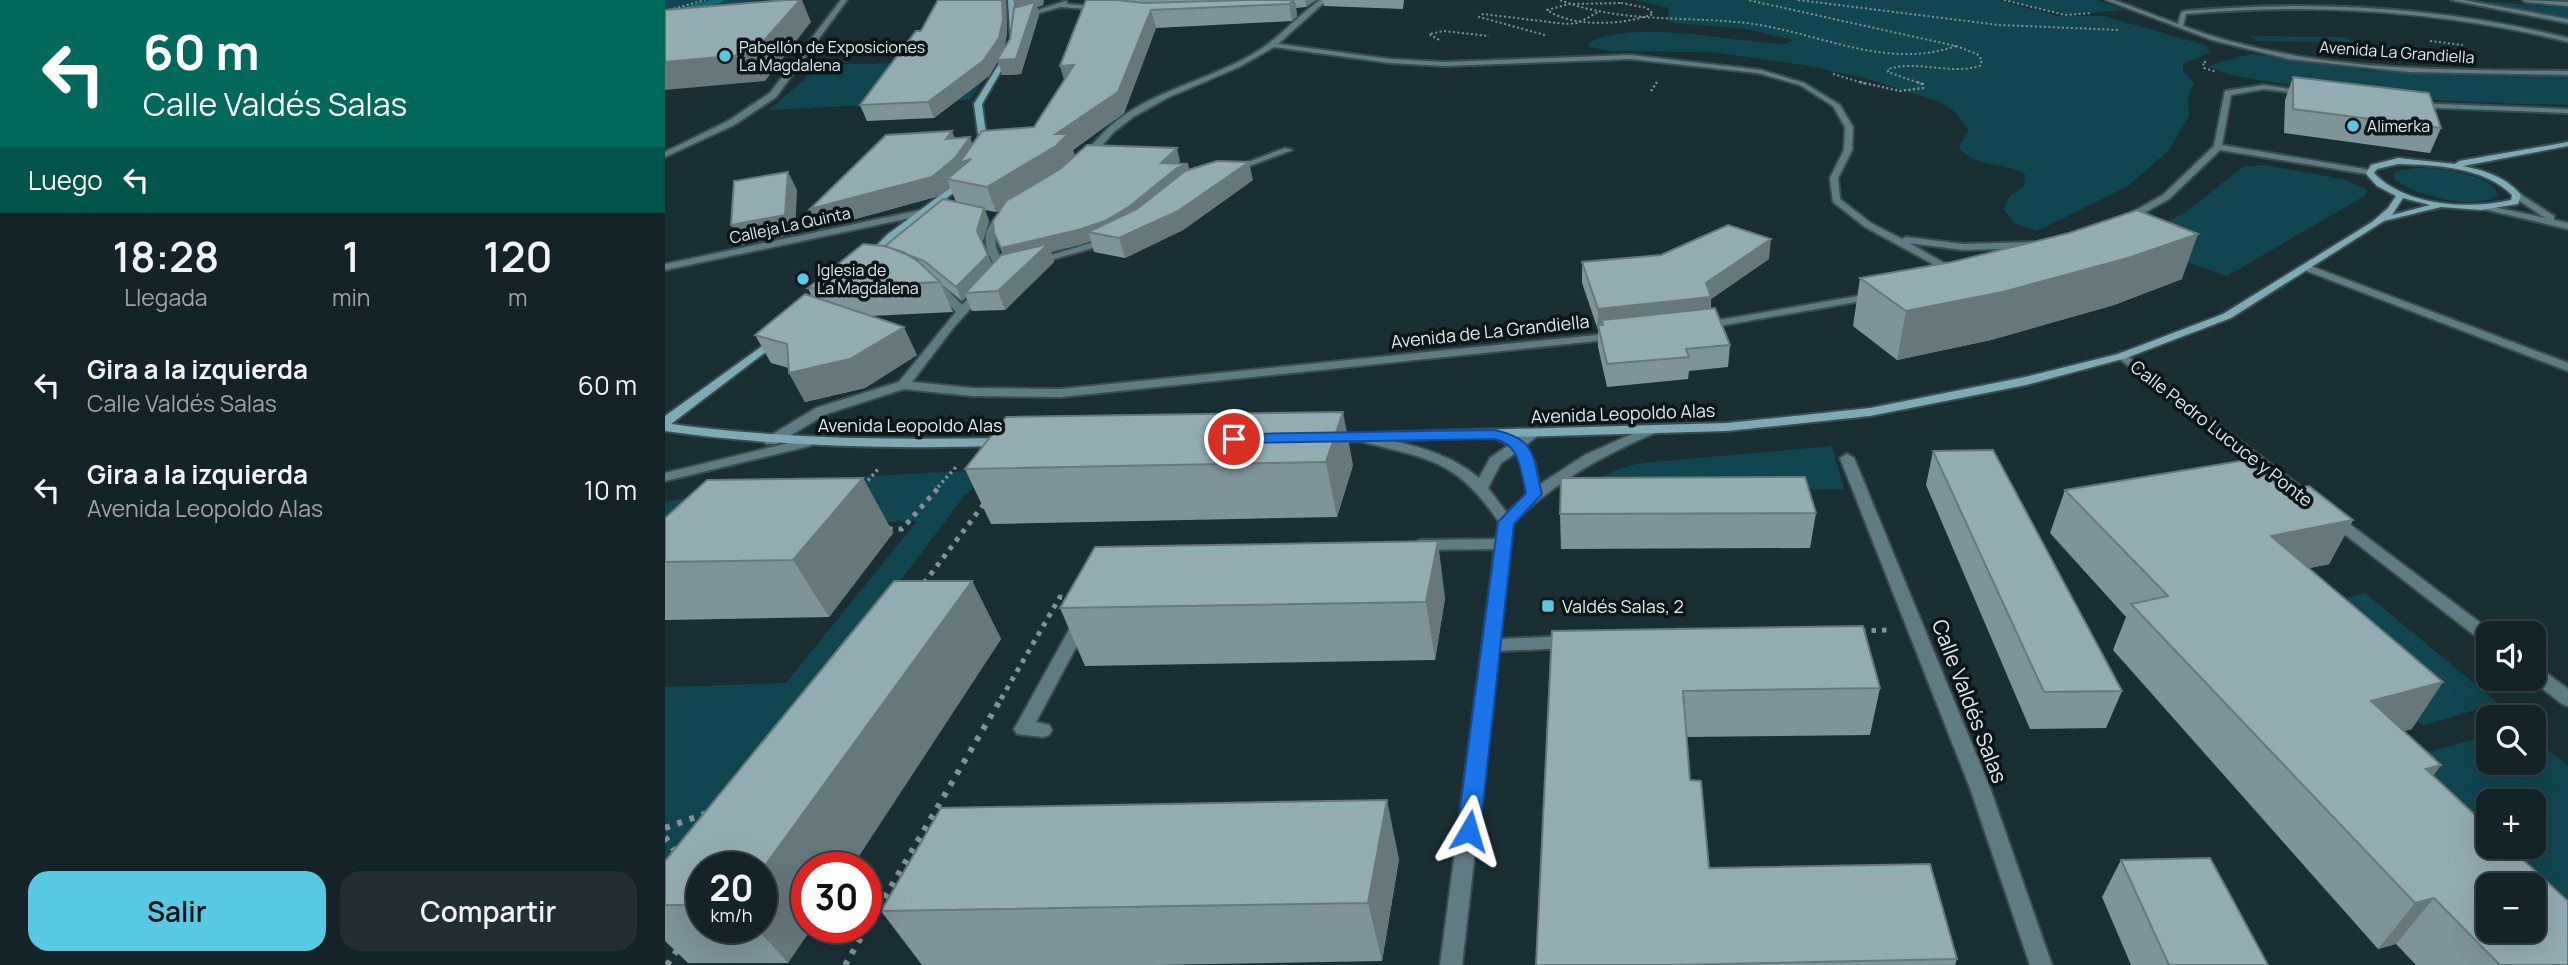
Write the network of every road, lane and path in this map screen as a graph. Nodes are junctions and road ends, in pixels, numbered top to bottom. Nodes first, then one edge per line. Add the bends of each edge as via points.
1 (705, 0) edge
2 (845, 0) edge
3 (1011, 0) edge
4 (1074, 0) edge
5 (1324, 0) edge
6 (1560, 0) edge
7 (1748, 0) edge
8 (1798, 0) edge
9 (2004, 0) edge
10 (2109, 0) edge
11 (2313, 0) edge
12 (2454, 0) edge
13 (2526, 0) edge
14 (1569, 4) junction
15 (1060, 5) junction
16 (2568, 5) edge
17 (1115, 10) edge
18 (1306, 10) junction
19 (1601, 10) junction
20 (2139, 10) junction
21 (665, 11) edge
22 (1293, 11) edge
23 (1650, 16) junction
24 (1013, 18) junction
25 (1585, 20) junction
26 (2568, 21) edge
27 (2181, 27) junction
28 (2121, 30) dead end
29 (2568, 32) edge
30 (2546, 33) junction
31 (1498, 37) dead end
32 (1552, 38) dead end
33 (2568, 40) edge
34 (1273, 45) junction
35 (1444, 64) junction
36 (2568, 73) edge
37 (2314, 93) edge
38 (2402, 104) edge
39 (2568, 111) edge
40 (2568, 144) edge
41 (2218, 147) junction
42 (1288, 150) dead end
43 (665, 155) edge
44 (2520, 155) junction
45 (2439, 164) junction
46 (1076, 168) edge
47 (1223, 172) edge
48 (2370, 173) junction
49 (2503, 183) junction
50 (2401, 194) junction
51 (2517, 195) junction
52 (1020, 204) edge
53 (2446, 205) junction
54 (2484, 208) junction
55 (921, 213) junction
56 (984, 214) edge
57 (998, 218) junction
58 (2116, 223) edge
59 (2375, 224) junction
60 (2568, 226) edge
61 (1122, 234) edge
62 (1896, 239) junction
63 (2023, 256) edge
64 (1026, 263) edge
65 (864, 266) joint
66 (1014, 266) edge
67 (665, 267) edge
68 (883, 267) edge
69 (2308, 268) junction
70 (919, 275) edge
71 (994, 277) junction
72 (1936, 281) edge
73 (1887, 293) edge
74 (961, 311) junction
75 (1689, 327) edge
76 (1635, 334) edge
77 (782, 335) edge
78 (2122, 356) junction
79 (2568, 367) edge
80 (903, 385) junction
81 (665, 424) edge
82 (1650, 430) junction
83 (1533, 434) junction
84 (1495, 435) junction
85 (1323, 438) edge
86 (1364, 438) junction
87 (771, 441) junction
88 (1019, 442) edge
89 (805, 443) junction
90 (978, 443) junction
91 (1517, 443) junction
92 (900, 444) junction
93 (1847, 458) dead end
94 (665, 477) edge
95 (1482, 486) junction
96 (858, 492) dead end
97 (1534, 494) junction
98 (992, 495) edge
99 (1506, 522) junction
100 (883, 530) dead end
101 (1502, 544) junction
102 (1409, 545) edge
103 (918, 591) edge
104 (1095, 598) joint
105 (2476, 628) edge
106 (1917, 629) junction
107 (1855, 631) edge
108 (1588, 641) edge
109 (1493, 645) junction
110 (2546, 682) edge
111 (2568, 699) edge
112 (1043, 730) dead end
113 (711, 811) edge
114 (665, 828) edge
115 (665, 837) edge
116 (686, 865) edge
117 (681, 946) edge
118 (667, 965) edge
119 (845, 965) edge
120 (1451, 965) edge
121 (2041, 965) edge

1 - 21 path
2 - 43 street via 773,94 731,123
3 - 24 main road
4 - 15 street
5 - 18 street
6 - 14 path
7 - 23 path via 1956,46 1915,53 1868,51 1746,23
8 - 28 path via 1971,23
9 - 20 path via 2072,15
10 - 20 street, Avenida La Grandiella
11 - 27 street via 2215,4 2184,13
11 - 30 street via 2452,14
12 - 26 street
13 - 16 street
14 - 19 path
14 - 23 path via 1635,5 1653,10
14 - 25 path via 1547,12
15 - 17 street
15 - 24 street
18 - 22 street
18 - 34 street
19 - 23 path
19 - 25 path
20 - 27 street, Avenida La Grandiella
23 - 25 path
24 - 55 main road via 1009,52 978,104 984,154 944,205
25 - 32 path via 1566,24 1479,17
27 - 36 street, Avenida La Grandiella via 2251,49 2352,66
29 - 30 street
30 - 33 street
31 - 35 path via 1444,31 1429,34 1455,53
34 - 35 street
34 - 46 street via 1227,72 1132,114 1111,129
35 - 62 street via 1630,57 1759,71 1802,84 1836,105 1849,127 1847,150 1834,178 1836,200 1868,225
37 - 41 street via 2264,87 2228,93
38 - 39 street
40 - 44 main road
41 - 48 street
41 - 58 street via 2166,197
42 - 47 street
44 - 45 main road
44 - 49 main road via 2503,169
45 - 48 main road via 2398,161 2383,163
45 - 49 main road
48 - 50 main road
49 - 51 main road
50 - 53 main road
50 - 59 main road, Avenida Leopoldo Alas via 2392,210
51 - 54 main road via 2515,202
51 - 60 street
52 - 57 street
53 - 54 main road
53 - 59 main road, Avenida Leopoldo Alas via 2404,212
54 - 60 street
55 - 65 main road via 904,224
55 - 67 street, Calleja La Quinta
56 - 57 street
57 - 71 street via 988,233
59 - 69 main road, Avenida Leopoldo Alas
61 - 64 street via 1086,249
62 - 63 street via 1963,247 2047,246
62 - 72 street via 1967,273
65 - 68 street
66 - 71 street
69 - 78 main road, Avenida Leopoldo Alas via 2227,316
69 - 79 street
70 - 74 street via 933,279
71 - 74 street
73 - 75 street
74 - 80 street
76 - 80 street, Avenida de La Grandiella via 1061,393 972,392
77 - 81 main road
78 - 82 main road, Avenida Leopoldo Alas via 2026,382 1870,412
78 - 105 street, Calle Pedro Lucuce y Ponte
80 - 87 street via 821,411
81 - 87 main road, Avenida Leopoldo Alas
82 - 83 main road, Avenida Leopoldo Alas
82 - 97 street via 1570,467
83 - 84 main road, Avenida Leopoldo Alas
83 - 91 street
84 - 86 main road, Avenida Leopoldo Alas
84 - 91 street
85 - 86 main road, Avenida Leopoldo Alas
86 - 95 street via 1454,463
87 - 89 main road, Avenida Leopoldo Alas
88 - 90 main road, Avenida Leopoldo Alas
89 - 92 main road, Avenida Leopoldo Alas
89 - 94 street
90 - 92 main road, Avenida Leopoldo Alas
90 - 100 path via 902,529
91 - 95 street via 1496,461
91 - 97 street via 1527,460
92 - 96 path
93 - 106 street, Calle Valdés Salas
95 - 99 street
97 - 99 street
98 - 103 path
99 - 101 street
101 - 102 street
101 - 109 street
104 - 112 street via 1023,730
104 - 119 path via 1060,597
106 - 107 path
106 - 121 street, Calle Valdés Salas via 1980,788
108 - 109 street
109 - 120 street
110 - 111 street
113 - 114 path
115 - 116 path
117 - 118 path

